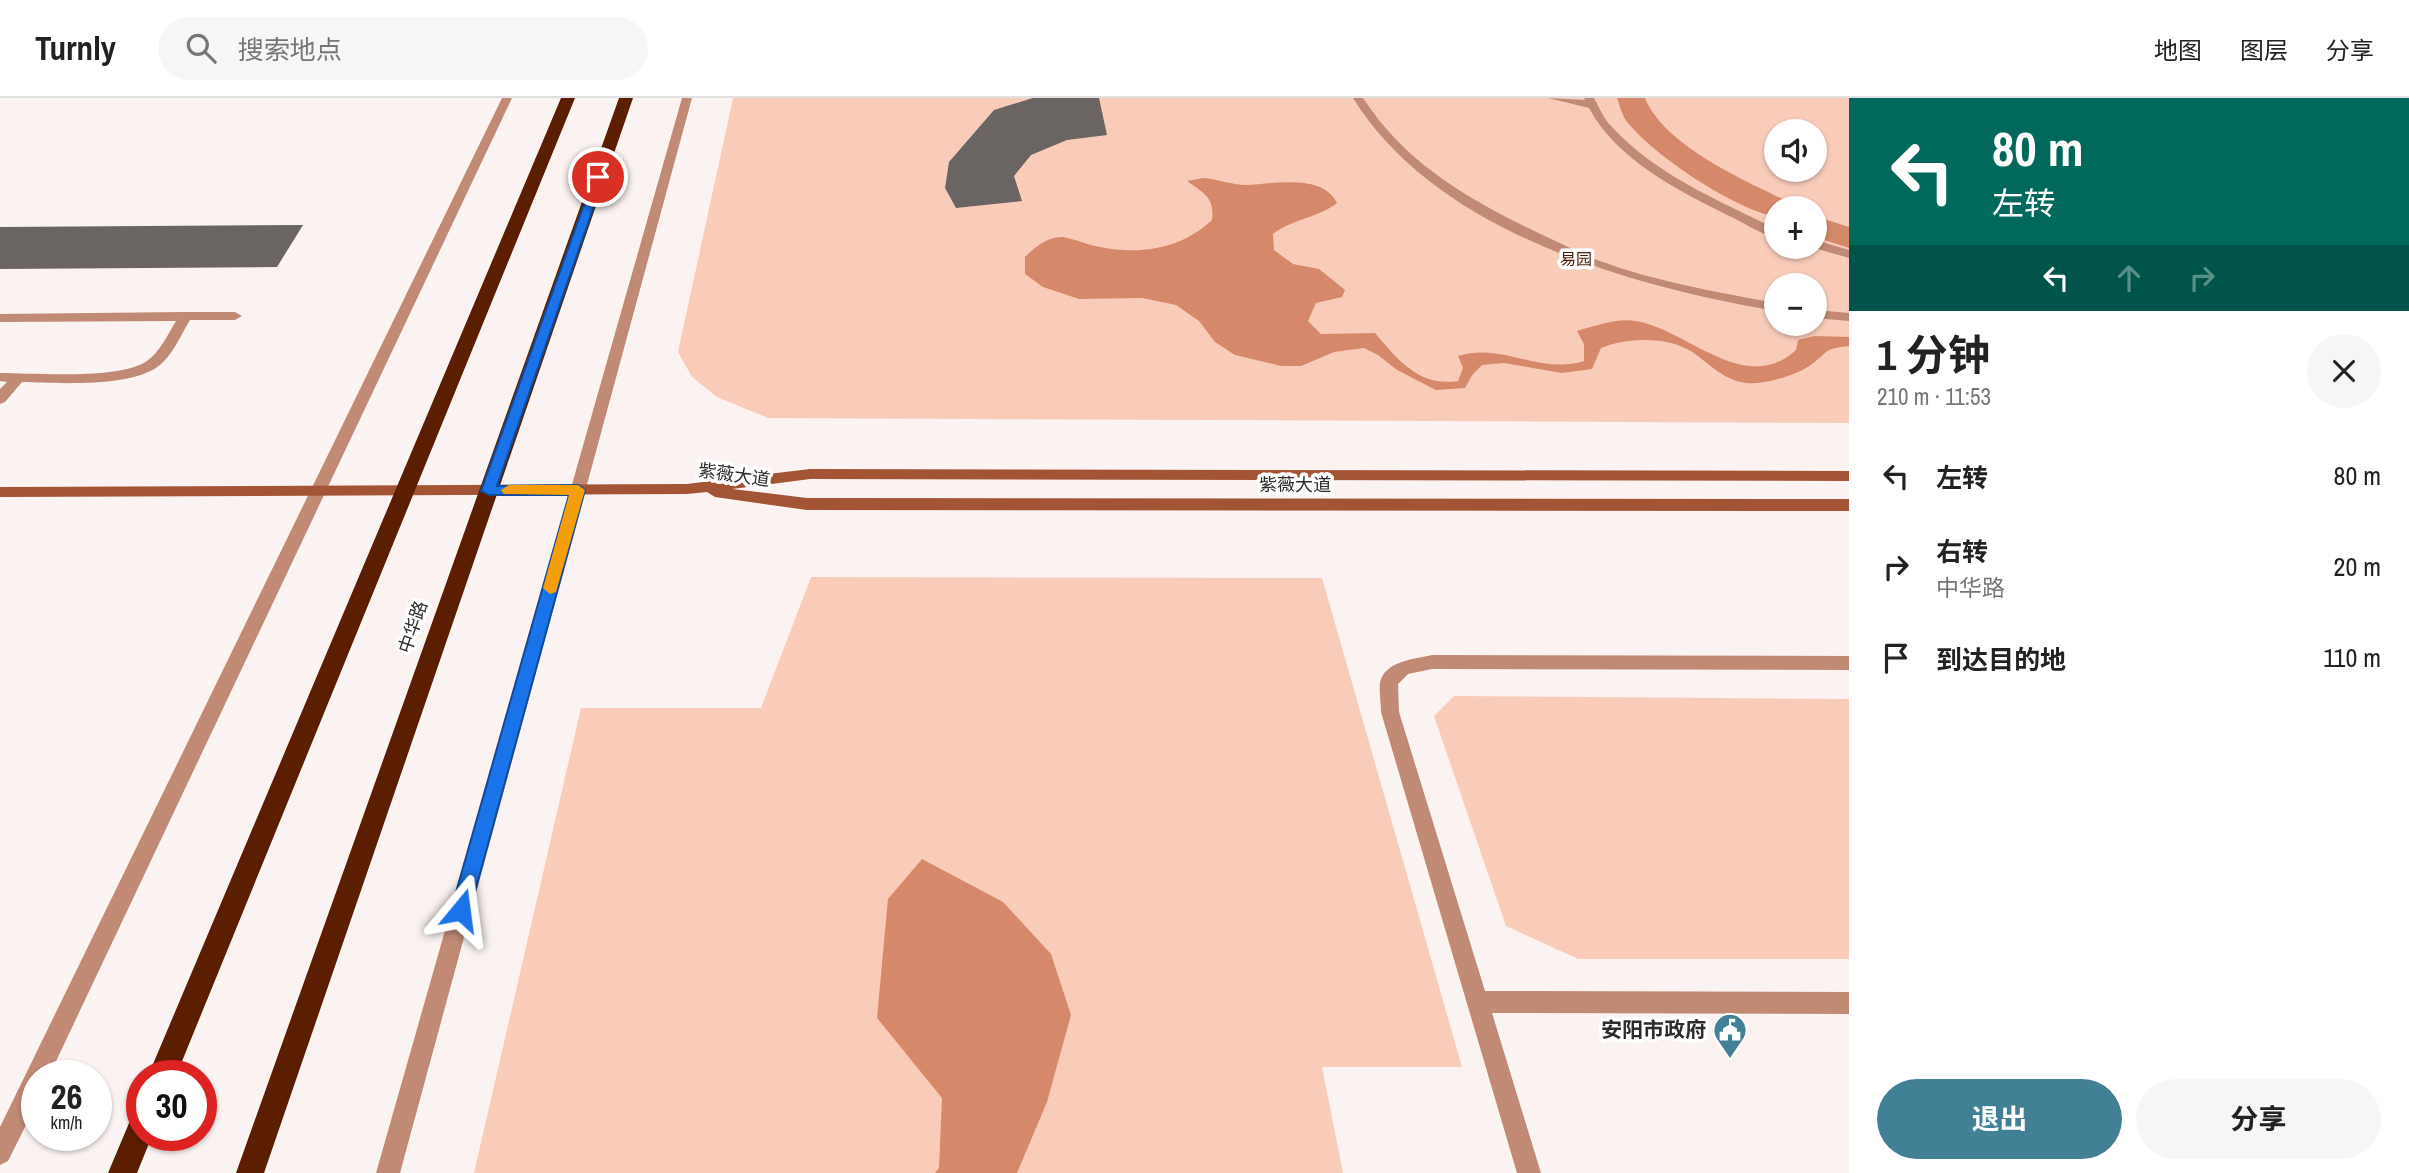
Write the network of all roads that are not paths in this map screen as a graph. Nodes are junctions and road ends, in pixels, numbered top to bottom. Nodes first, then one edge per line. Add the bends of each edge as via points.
1 (507, 98) edge
2 (568, 98) edge
3 (626, 98) edge
4 (687, 98) edge
5 (1358, 98) edge
6 (1553, 98) edge
7 (1591, 102) edge
8 (1764, 228) edge
9 (1827, 248) edge
10 (1849, 254) edge
11 (1764, 305) edge
12 (1827, 315) edge
13 (186, 316) junction
14 (235, 316) dead end
15 (1849, 317) edge
16 (0, 318) edge
17 (0, 377) edge
18 (18, 377) junction
19 (0, 399) edge
20 (1849, 477) edge
21 (687, 489) junction
22 (578, 490) junction
23 (405, 491) junction
24 (489, 491) junction
25 (0, 492) edge
26 (318, 492) junction
27 (1849, 506) edge
28 (1849, 663) edge
29 (1477, 1002) junction
30 (1849, 1003) edge
31 (45, 1060) edge
32 (169, 1060) edge
33 (21, 1110) edge
34 (131, 1151) edge
35 (0, 1153) edge
36 (122, 1173) edge
37 (250, 1173) edge
38 (388, 1173) edge
39 (1528, 1173) edge

1 - 26 street
2 - 23 highway
3 - 24 highway, 中华路
4 - 22 street
5 - 11 street via 1375,125 1435,182 1501,220 1595,264 1686,290
6 - 7 street
7 - 8 street via 1604,126 1637,157 1677,185
9 - 10 street
12 - 15 street
13 - 14 street
13 - 16 street
13 - 18 street via 154,363 144,369 119,376
17 - 18 street
18 - 19 street
20 - 21 street, 紫薇大道 via 810,474
21 - 22 street
21 - 27 street, 紫薇大道 via 807,504
22 - 24 street
22 - 38 street
23 - 24 street
23 - 26 street
23 - 32 highway
24 - 37 highway, 中华路
25 - 26 street
26 - 31 street
28 - 29 street via 1432,662 1403,668 1389,682 1390,712
29 - 30 street
29 - 39 street
33 - 35 street
34 - 36 highway

